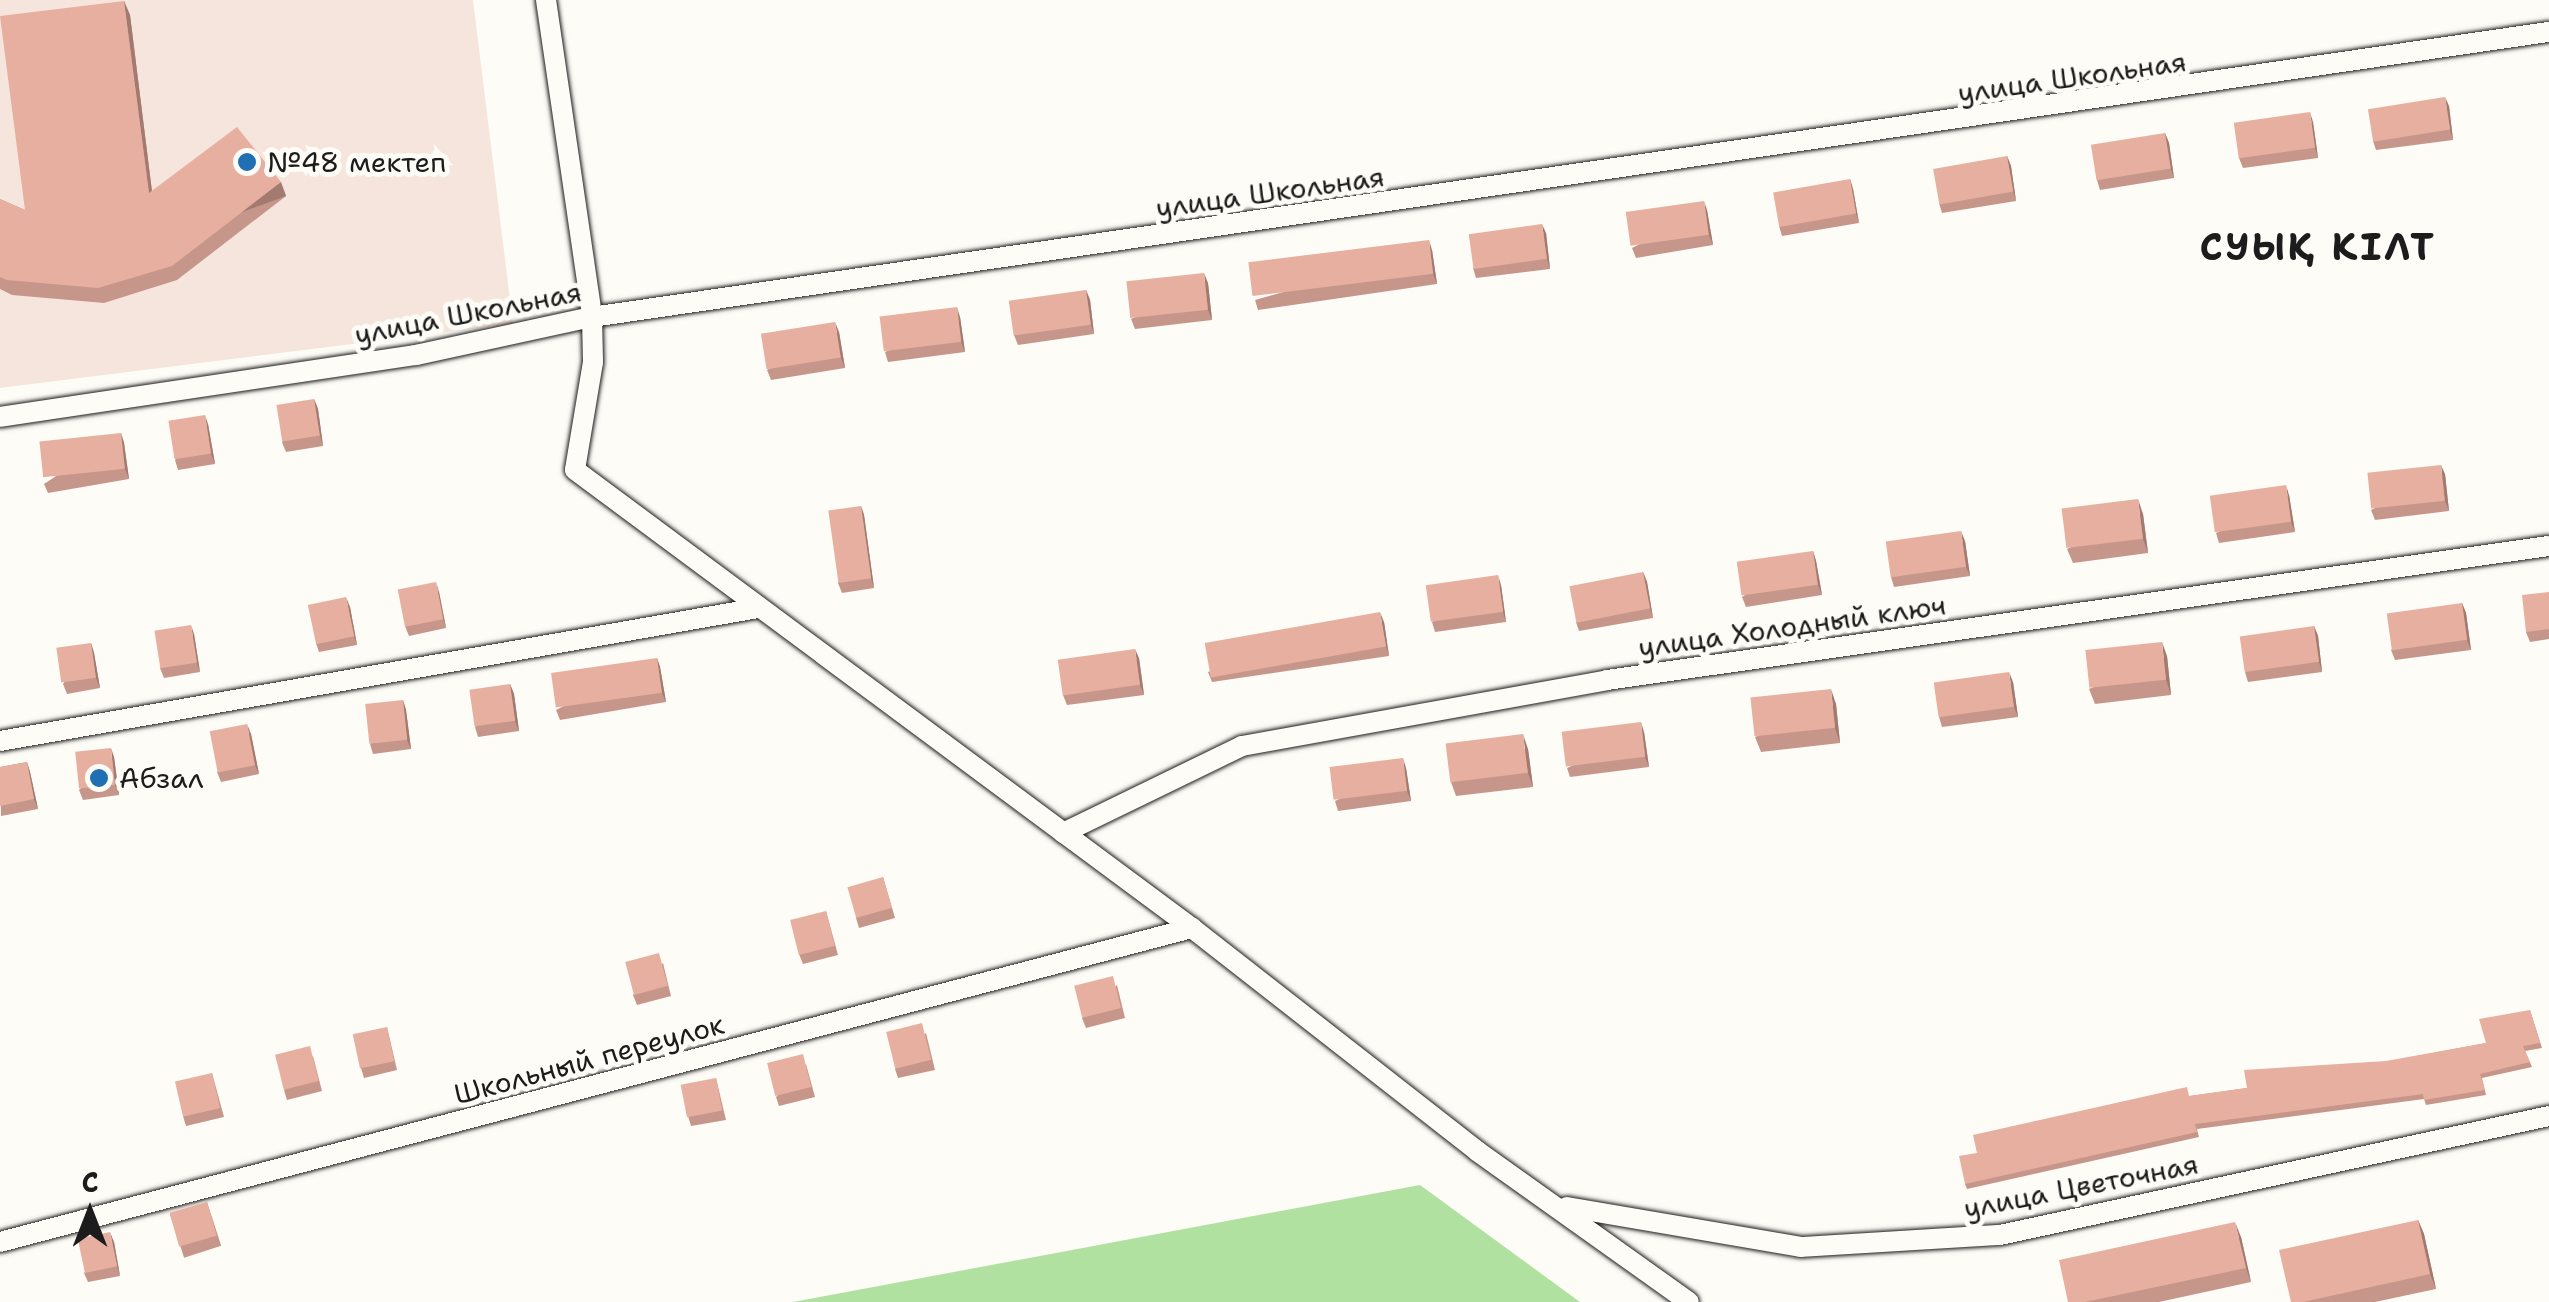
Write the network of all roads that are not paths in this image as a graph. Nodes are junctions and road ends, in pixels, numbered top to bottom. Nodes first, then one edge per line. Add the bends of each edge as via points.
1 (546, 0) edge
2 (2549, 32) edge
3 (592, 317) junction
4 (0, 417) edge
5 (2549, 546) edge
6 (758, 608) junction
7 (0, 741) edge
8 (1064, 833) junction
9 (1192, 928) junction
10 (2549, 1116) edge
11 (1560, 1206) junction
12 (0, 1242) edge
13 (1689, 1302) edge

1 - 3 street
2 - 3 street, улица Школьная
3 - 4 street, улица Школьная via 416,355
3 - 6 street via 594,362 575,470
5 - 8 street, улица Холодный ключ via 1607,680 1242,746
6 - 7 street
6 - 8 street
8 - 9 street
9 - 11 street via 1477,1151
9 - 12 street, Школьный переулок
10 - 11 street, улица Цветочная via 2000,1235 1801,1247
11 - 13 street

